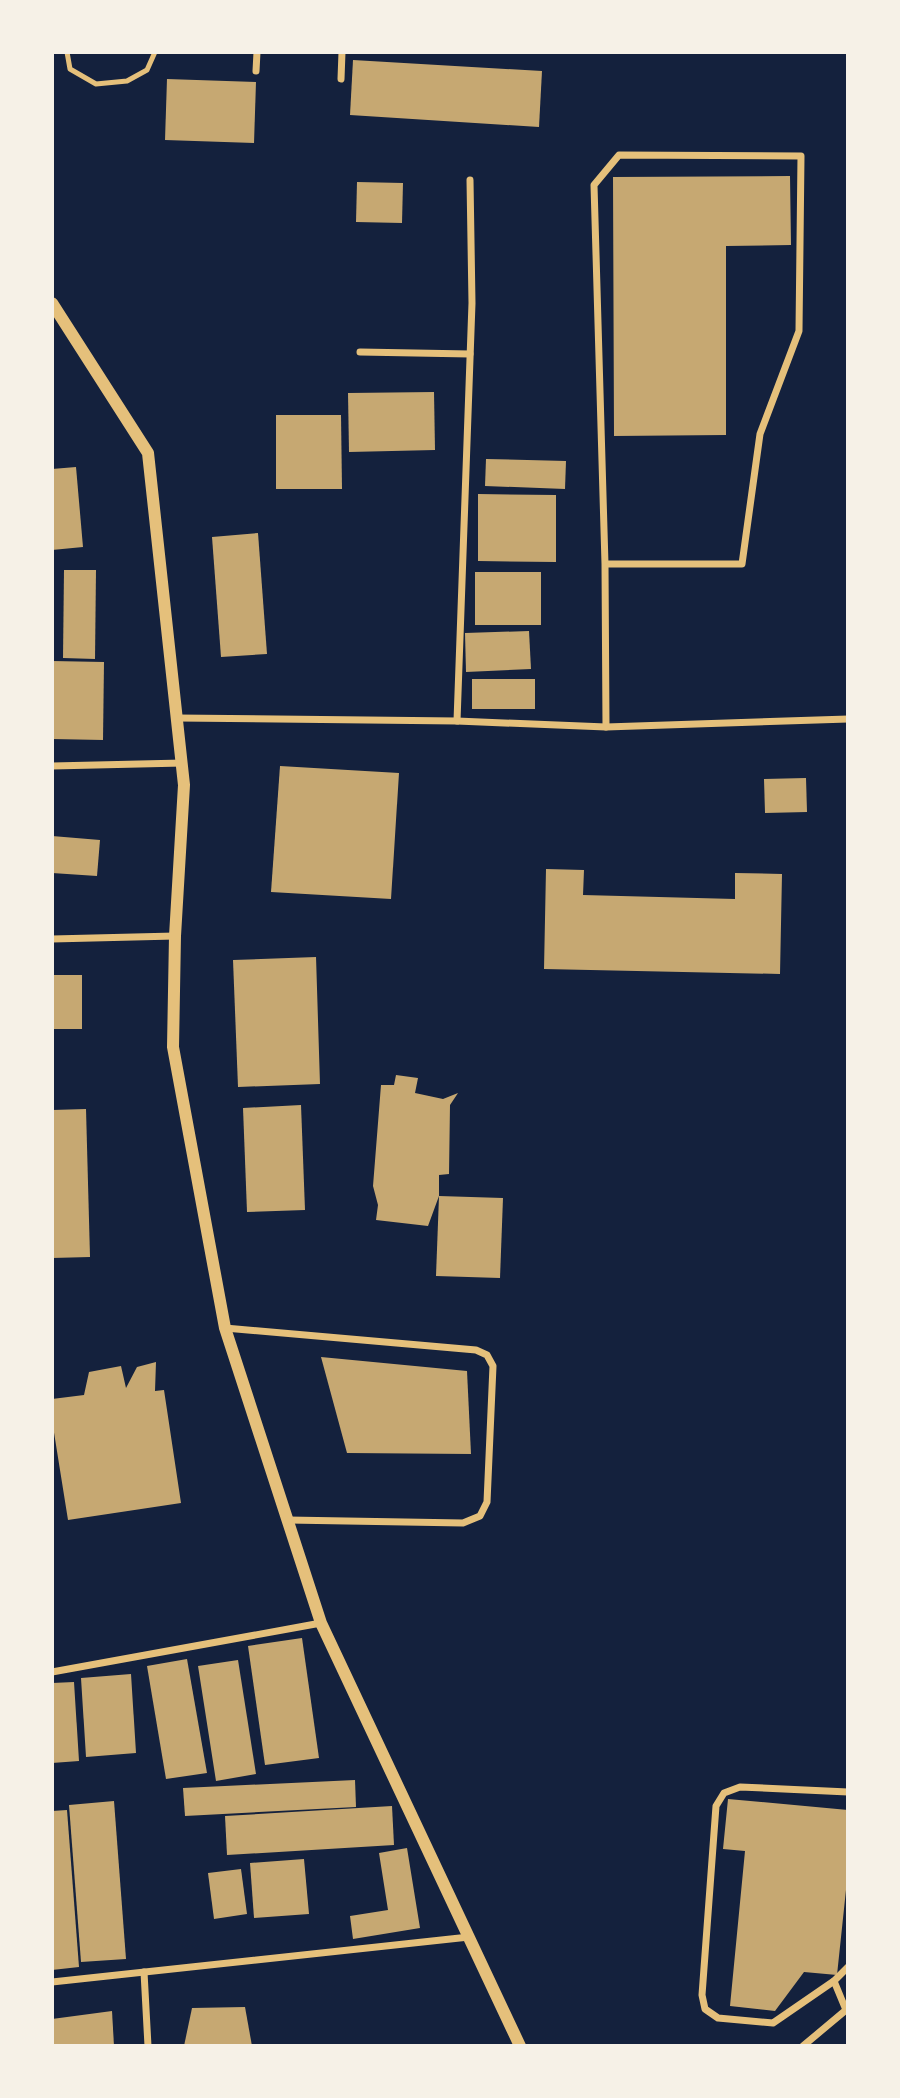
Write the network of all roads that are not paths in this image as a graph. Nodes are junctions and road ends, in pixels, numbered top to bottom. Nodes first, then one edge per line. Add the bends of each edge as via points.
1 (67, 52) edge
2 (155, 52) edge
3 (257, 52) edge
4 (342, 52) edge
5 (256, 71) dead end
6 (341, 79) dead end
7 (470, 180) dead end
8 (52, 303) edge
9 (360, 352) dead end
10 (470, 354) junction
11 (604, 564) junction
12 (177, 718) junction
13 (848, 719) edge
14 (457, 721) junction
15 (606, 727) junction
16 (183, 763) junction
17 (52, 766) edge
18 (175, 936) junction
19 (52, 939) edge
20 (226, 1328) junction
21 (288, 1520) junction
22 (321, 1623) junction
23 (52, 1672) edge
24 (848, 1792) edge
25 (469, 1937) junction
26 (848, 1966) edge
27 (144, 1972) junction
28 (834, 1980) junction
29 (52, 1982) edge
30 (148, 2046) edge
31 (520, 2046) edge
32 (803, 2046) edge

1 - 2 lane via 70,69 96,84 127,81 147,70
3 - 5 street
4 - 6 street
7 - 10 street
8 - 12 street via 148,453
9 - 10 street
10 - 14 street
11 - 11 street via 594,185 619,155 801,156 799,331 760,434 742,564
11 - 15 street
12 - 14 street
12 - 16 street
13 - 15 street
14 - 15 street
16 - 17 street
16 - 18 street
18 - 19 street
18 - 20 street via 173,1047
20 - 21 street
20 - 21 street via 476,1350 487,1355 493,1366 487,1502 480,1516 463,1523
21 - 22 street
22 - 23 street
22 - 25 street
24 - 28 street via 740,1787 724,1793 716,1806 702,1995 705,2010 718,2018 773,2023
25 - 27 street
25 - 31 street
26 - 28 street
27 - 29 street
27 - 30 street
28 - 32 street via 846,2011

